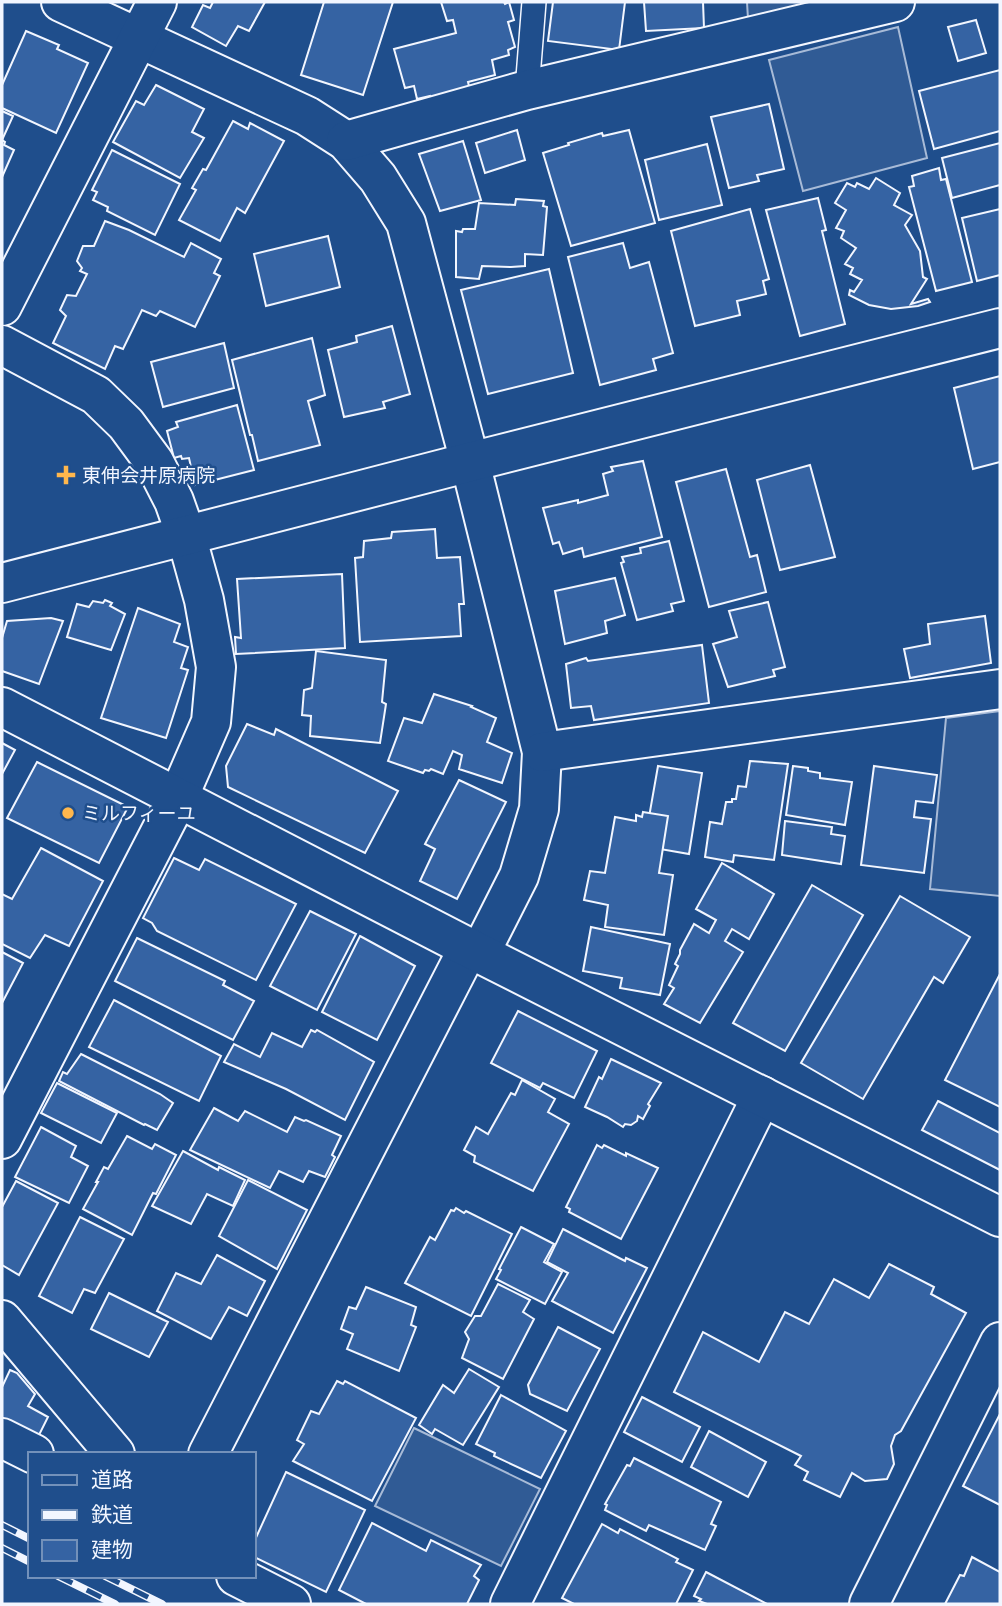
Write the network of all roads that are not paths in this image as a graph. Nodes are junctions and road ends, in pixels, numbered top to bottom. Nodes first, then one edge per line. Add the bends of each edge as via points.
1 (61, 2) edge
2 (157, 2) edge
3 (534, 2) edge
4 (895, 2) edge
5 (138, 38) junction
6 (527, 90) junction
7 (346, 141) junction
8 (2, 306) edge
9 (1000, 328) edge
10 (2, 345) edge
11 (470, 462) junction
12 (186, 535) junction
13 (2, 583) edge
14 (1000, 689) edge
15 (2, 707) edge
16 (542, 752) junction
17 (178, 798) junction
18 (474, 950) junction
19 (762, 1096) junction
20 (2, 1139) edge
21 (1000, 1217) edge
22 (2, 1320) edge
23 (1000, 1342) edge
24 (2, 1438) edge
25 (30, 1452) edge
26 (113, 1452) edge
27 (209, 1452) edge
28 (240, 1578) edge
29 (291, 1604) edge
30 (510, 1604) edge
31 (869, 1604) edge

1 - 5 street
2 - 5 street
3 - 6 lane
4 - 6 street
5 - 7 street via 307,116
5 - 8 street
6 - 7 street
7 - 11 street via 378,178 406,223
9 - 11 street
10 - 12 street via 96,395 127,424 154,462
11 - 12 street
11 - 16 street
12 - 13 street
12 - 17 street via 216,667 211,722
14 - 16 street
15 - 17 street
16 - 18 street via 539,809 519,876
17 - 18 street
17 - 20 street
18 - 19 street
18 - 27 street
19 - 21 street
19 - 30 street
22 - 26 street
23 - 31 street
24 - 25 street
28 - 29 street

